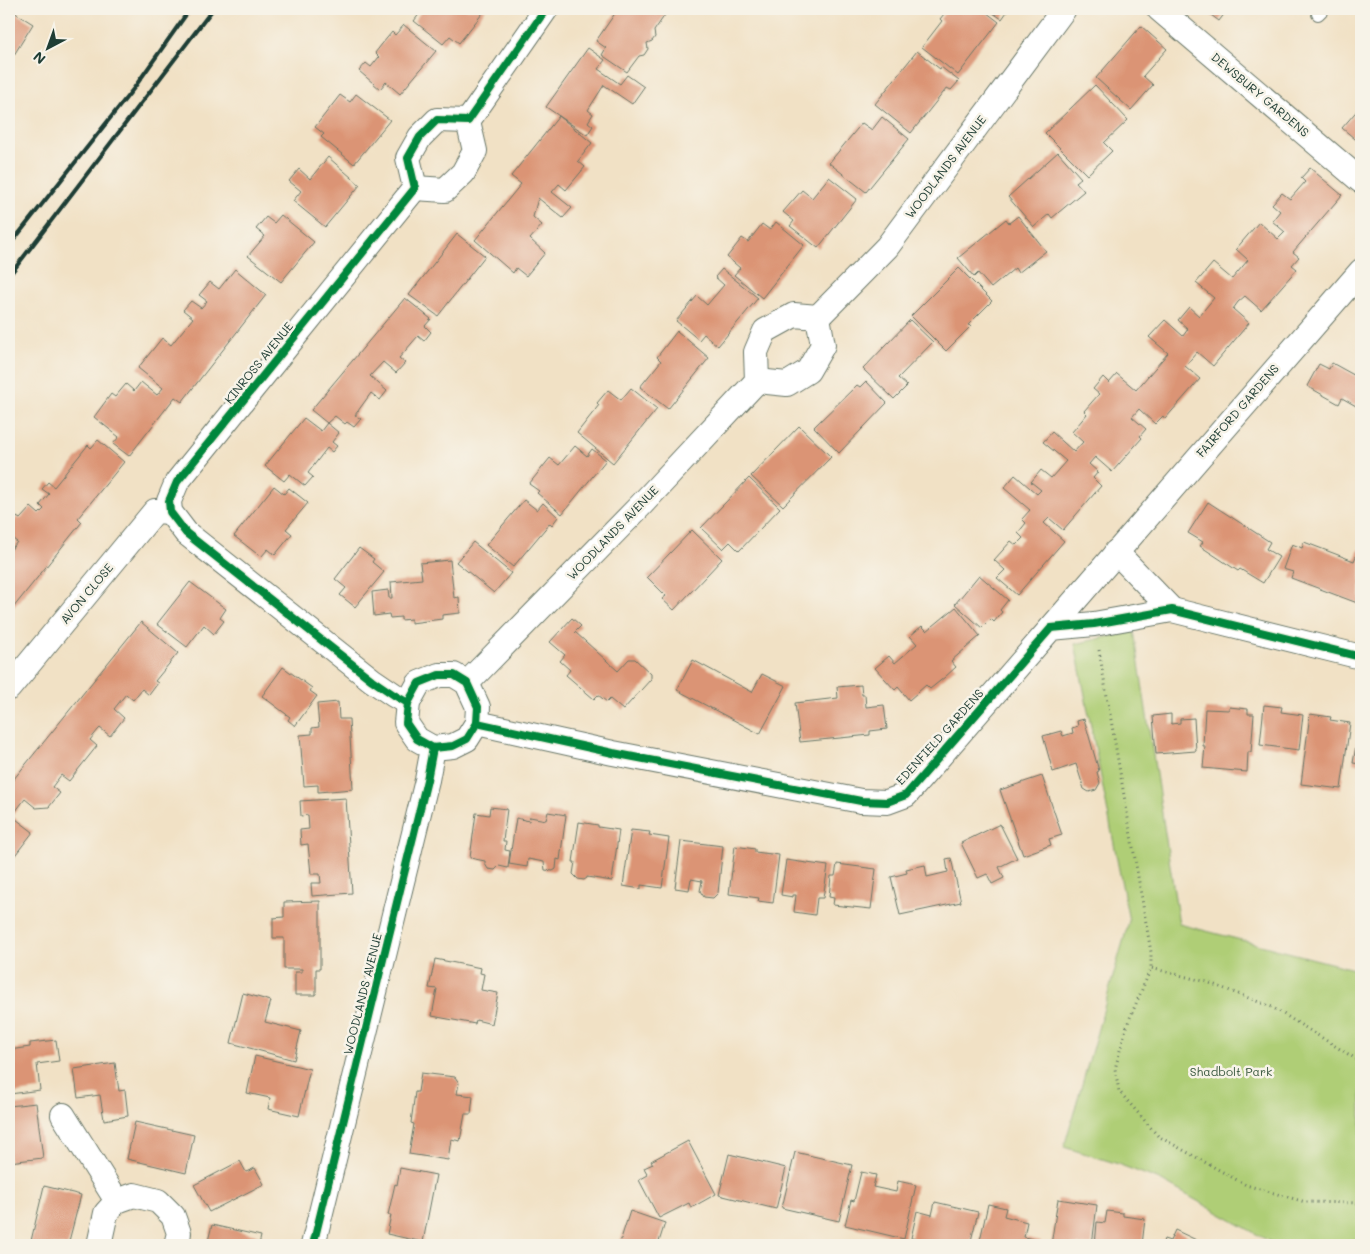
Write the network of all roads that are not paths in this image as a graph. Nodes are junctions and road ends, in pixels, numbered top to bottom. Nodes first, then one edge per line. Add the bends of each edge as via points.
1 (546, 9) edge
2 (1064, 9) edge
3 (1159, 9) edge
4 (468, 121) junction
5 (1361, 181) edge
6 (415, 188) junction
7 (1361, 270) edge
8 (818, 316) junction
9 (757, 381) junction
10 (170, 512) junction
11 (1116, 552) junction
12 (1172, 610) junction
13 (1051, 628) junction
14 (1361, 657) edge
15 (467, 683) junction
16 (9, 688) edge
17 (408, 703) junction
18 (477, 724) junction
19 (433, 748) junction
20 (63, 1115) dead end
21 (117, 1201) junction
22 (99, 1245) edge
23 (176, 1245) edge
24 (313, 1245) edge

1 - 4 street
2 - 8 street, WOODLANDS AVENUE via 887,247
3 - 5 street, DEWSBURY GARDENS
4 - 6 street via 474,150 463,173 445,190
4 - 6 street via 437,120 420,137 408,158
6 - 10 street, KINROSS AVENUE via 177,482 169,501
7 - 11 street, FAIRFORD GARDENS
8 - 9 street via 794,315 766,331 756,352
8 - 9 street via 823,345 808,371 787,384
9 - 15 street, WOODLANDS AVENUE
10 - 16 street, AVON CLOSE via 155,511
10 - 17 street via 186,533 372,680
11 - 12 street
11 - 13 street, FAIRFORD GARDENS
12 - 13 street
12 - 14 street
13 - 18 street, EDENFIELD GARDENS via 906,795 887,802 861,801
15 - 17 street via 454,675 439,675 419,683
15 - 18 street via 478,707
17 - 19 street via 406,723 417,739
18 - 19 street via 467,739 453,746
19 - 24 street, WOODLANDS AVENUE
20 - 21 street
21 - 22 street via 106,1213
21 - 23 street via 134,1195 158,1201 173,1216 179,1233

